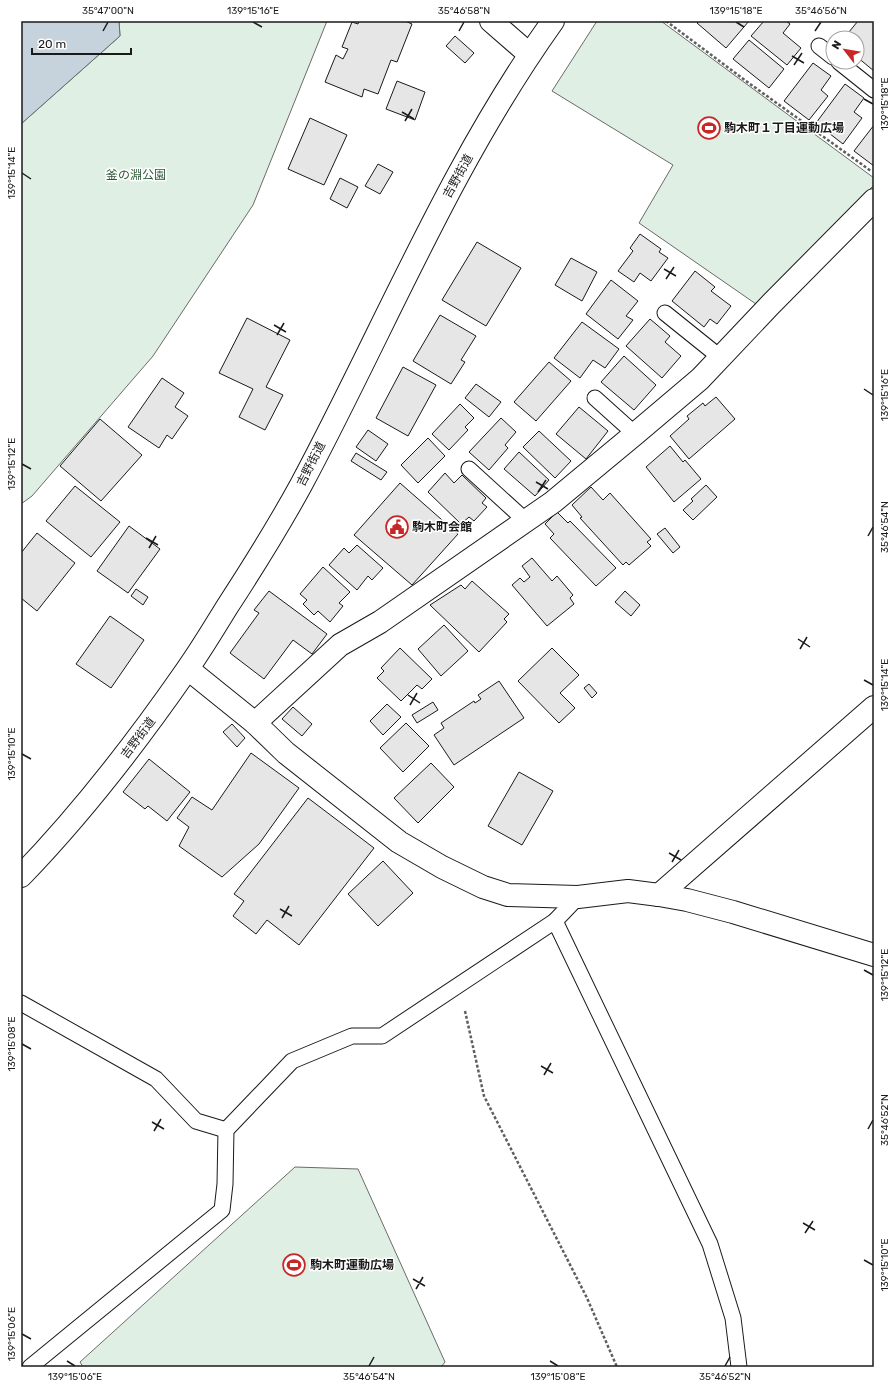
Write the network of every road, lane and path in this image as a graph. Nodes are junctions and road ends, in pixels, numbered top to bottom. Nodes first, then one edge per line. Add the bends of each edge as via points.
1 (492, 21) edge
2 (553, 21) edge
3 (666, 21) edge
4 (819, 46) dead end
5 (825, 51) edge
6 (529, 54) junction
7 (849, 70) edge
8 (874, 90) edge
9 (874, 173) edge
10 (874, 200) edge
11 (665, 313) dead end
12 (721, 358) junction
13 (595, 398) dead end
14 (635, 434) junction
15 (469, 469) dead end
16 (526, 521) junction
17 (188, 669) junction
18 (874, 707) edge
19 (255, 723) junction
20 (21, 876) edge
21 (659, 895) junction
22 (578, 897) junction
23 (555, 921) junction
24 (874, 955) edge
25 (459, 985) junction
26 (21, 1003) edge
27 (226, 1130) junction
28 (30, 1367) edge
29 (617, 1367) edge
30 (738, 1367) edge

1 - 6 main road
2 - 6 main road, 吉野街道
3 - 9 path
4 - 5 lane
6 - 17 main road, 吉野街道 via 447,195 301,485
7 - 8 lane
10 - 12 main road via 770,304
11 - 12 lane
12 - 14 main road
13 - 14 lane
14 - 16 main road
15 - 16 lane
16 - 19 main road via 380,622 340,645
17 - 19 main road
17 - 20 main road, 吉野街道 via 97,792
18 - 21 main road
19 - 22 main road via 286,753 399,842 442,867 483,887 508,895
21 - 22 main road via 628,891
21 - 24 main road via 733,912
22 - 23 lane
23 - 25 lane
23 - 30 lane via 710,1244 733,1318
25 - 27 lane via 382,1036 352,1036 292,1061
25 - 29 path via 484,1096 587,1298
26 - 27 lane via 156,1079 196,1121
27 - 28 lane via 222,1210

